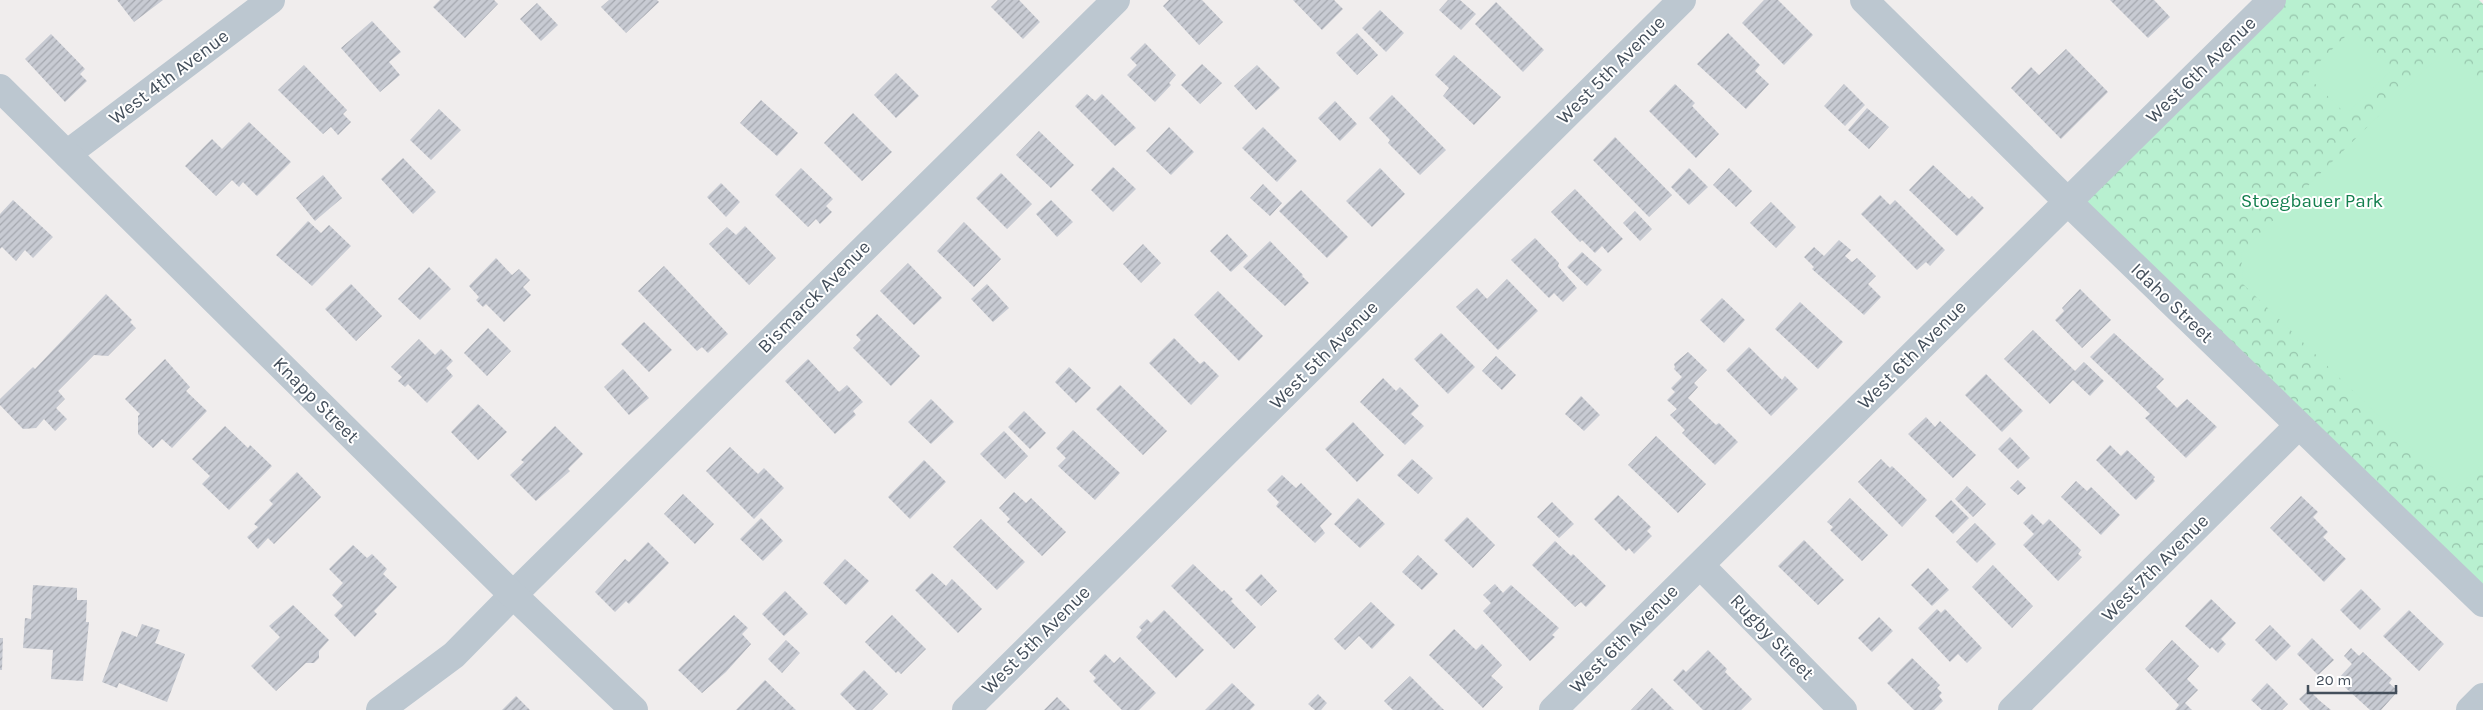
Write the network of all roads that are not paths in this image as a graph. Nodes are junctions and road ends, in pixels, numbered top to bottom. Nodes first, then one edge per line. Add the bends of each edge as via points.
1 (271, 0) edge
2 (1116, 0) edge
3 (1682, 0) edge
4 (1864, 0) edge
5 (2272, 0) edge
6 (0, 88) edge
7 (67, 154) junction
8 (2067, 201) junction
9 (2298, 426) junction
10 (1700, 565) junction
11 (513, 595) junction
12 (2483, 603) edge
13 (2483, 697) edge
14 (380, 710) edge
15 (634, 710) edge
16 (966, 710) edge
17 (1553, 710) edge
18 (1843, 710) edge
19 (2012, 710) edge
20 (2470, 710) edge

1 - 7 street, West 4th Avenue
2 - 11 street, Bismarck Avenue
3 - 16 street, West 5th Avenue
4 - 8 street, Idaho Street
5 - 8 street, West 6th Avenue
6 - 7 street, Knapp Street
7 - 11 street, Knapp Street
8 - 9 street, Idaho Street
8 - 10 street, West 6th Avenue
9 - 12 street, Idaho Street
9 - 19 street, West 7th Avenue
10 - 17 street, West 6th Avenue
10 - 18 street, Rugby Street
11 - 14 street, Bismarck Avenue via 454,656
11 - 15 street, Knapp Street
13 - 20 street

